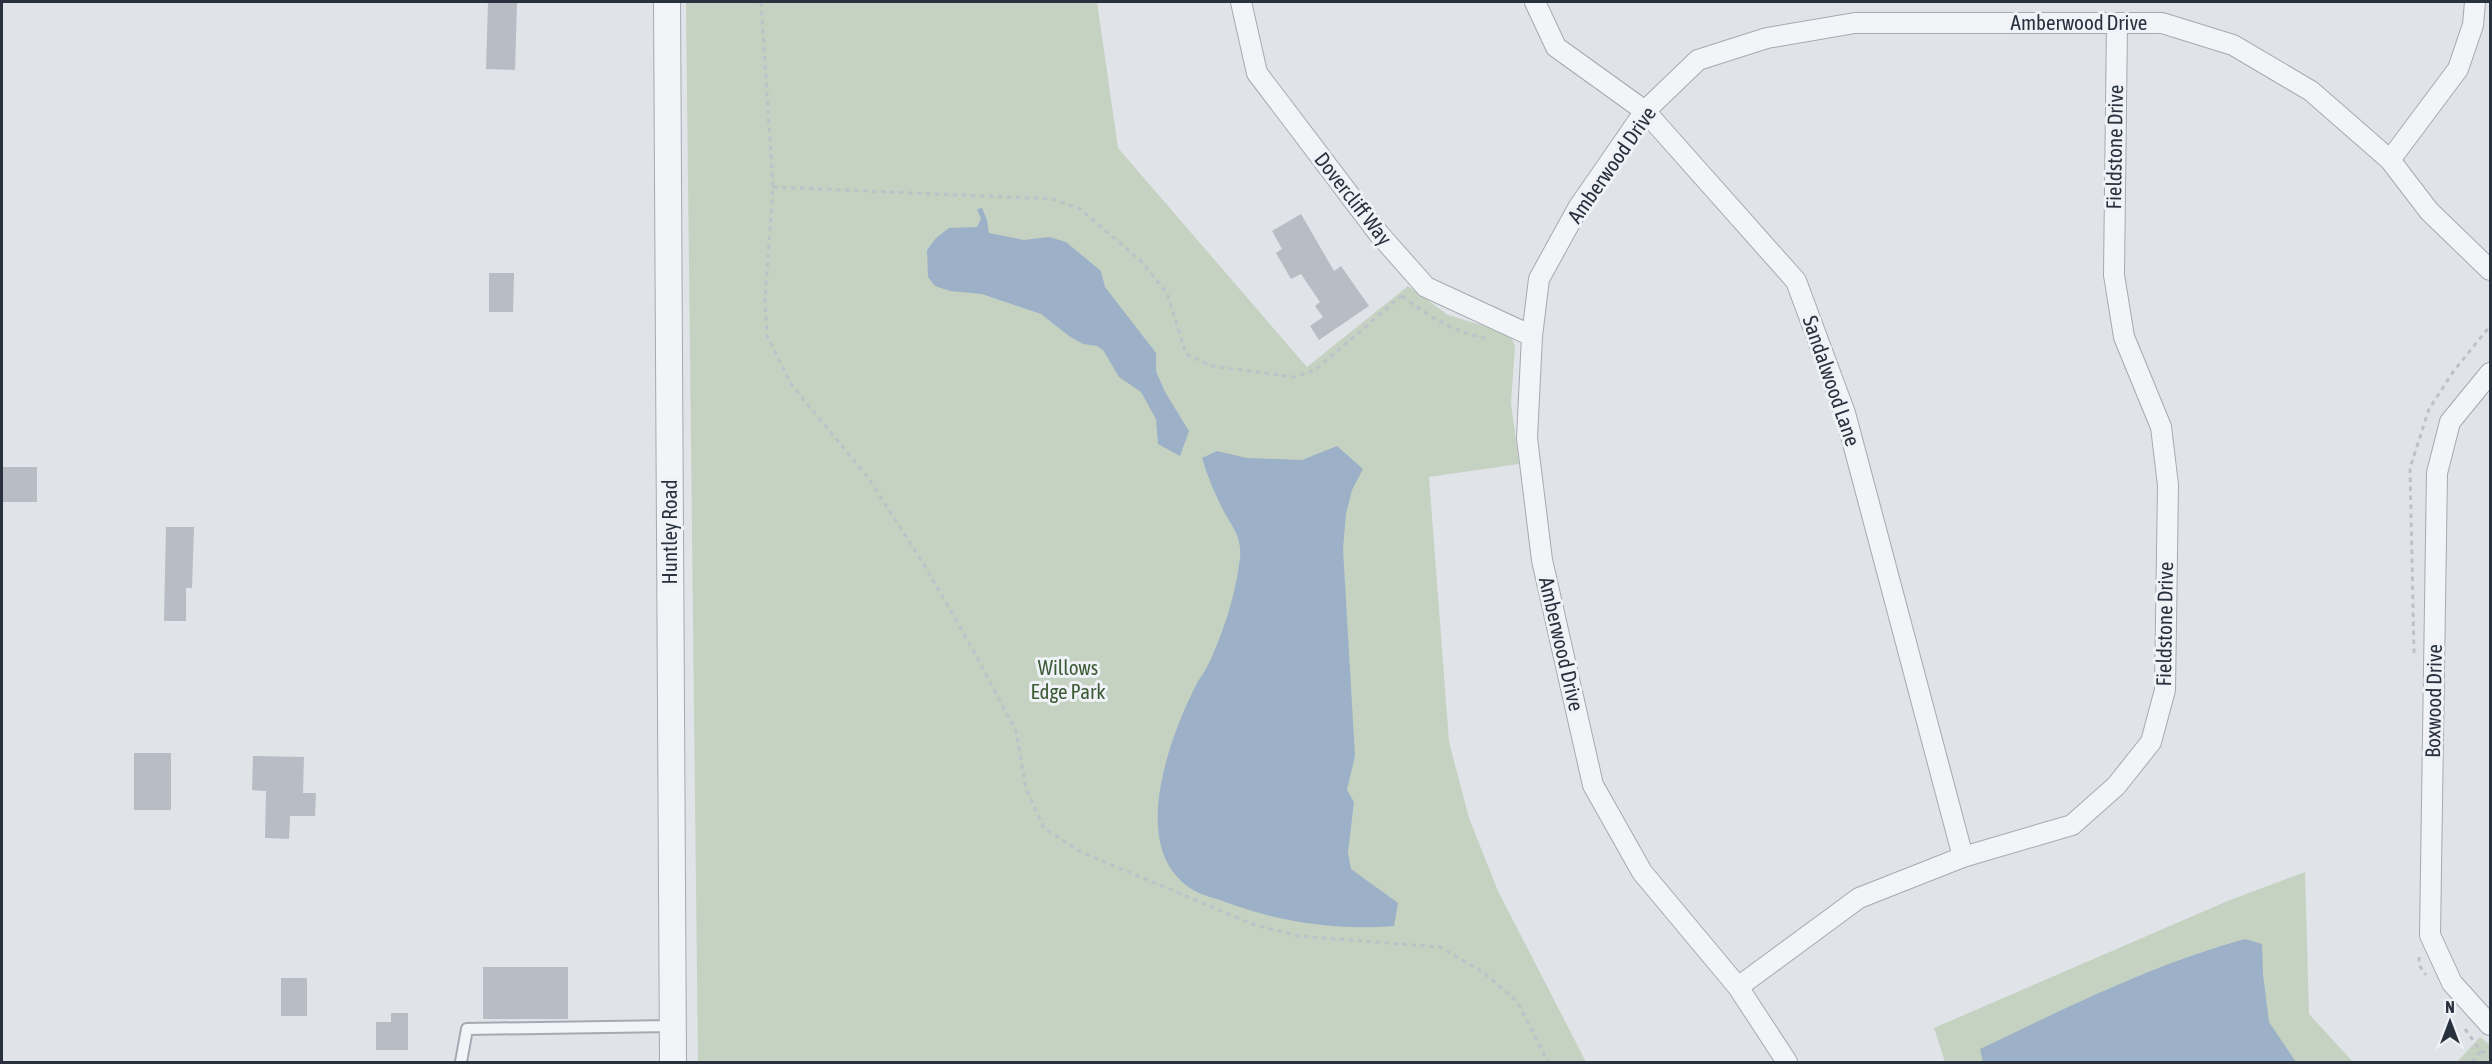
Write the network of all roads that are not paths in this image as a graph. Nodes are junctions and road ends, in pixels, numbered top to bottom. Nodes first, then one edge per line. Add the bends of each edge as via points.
1 (667, 2) edge
2 (1241, 2) edge
3 (1535, 2) edge
4 (2475, 2) edge
5 (2117, 23) junction
6 (1645, 111) junction
7 (2390, 160) junction
8 (2490, 270) edge
9 (1533, 336) junction
10 (2490, 373) edge
11 (1963, 857) junction
12 (1738, 987) junction
13 (2490, 1025) edge
14 (672, 1026) junction
15 (461, 1062) edge
16 (673, 1062) edge
17 (1787, 1062) edge

1 - 14 street, Huntley Road
2 - 9 street, Dovercliff Way via 1257,73 1379,234 1426,287
3 - 6 street, Sandalwood Lane via 1556,47
4 - 7 street via 2473,25 2458,69
5 - 6 street, Amberwood Drive via 1855,23 1767,38 1698,60
5 - 7 street, Amberwood Drive via 2162,23 2233,45 2311,92
5 - 11 street, Fieldstone Drive via 2114,275 2124,337 2161,427 2164,450 2168,486 2165,690 2151,742 2116,786 2072,825
6 - 9 street, Amberwood Drive via 1578,208 1539,279
6 - 11 street, Sandalwood Lane via 1796,281 1845,413
7 - 8 street, Amberwood Drive via 2429,211
9 - 12 street, Amberwood Drive via 1527,438 1542,560 1593,785 1642,872
10 - 13 street, Boxwood Drive via 2450,422 2437,473 2430,934 2452,983
11 - 12 street, Fieldstone Drive via 1859,898
12 - 17 street, Amberwood Drive
14 - 15 lane via 467,1029
14 - 16 street, Huntley Road

